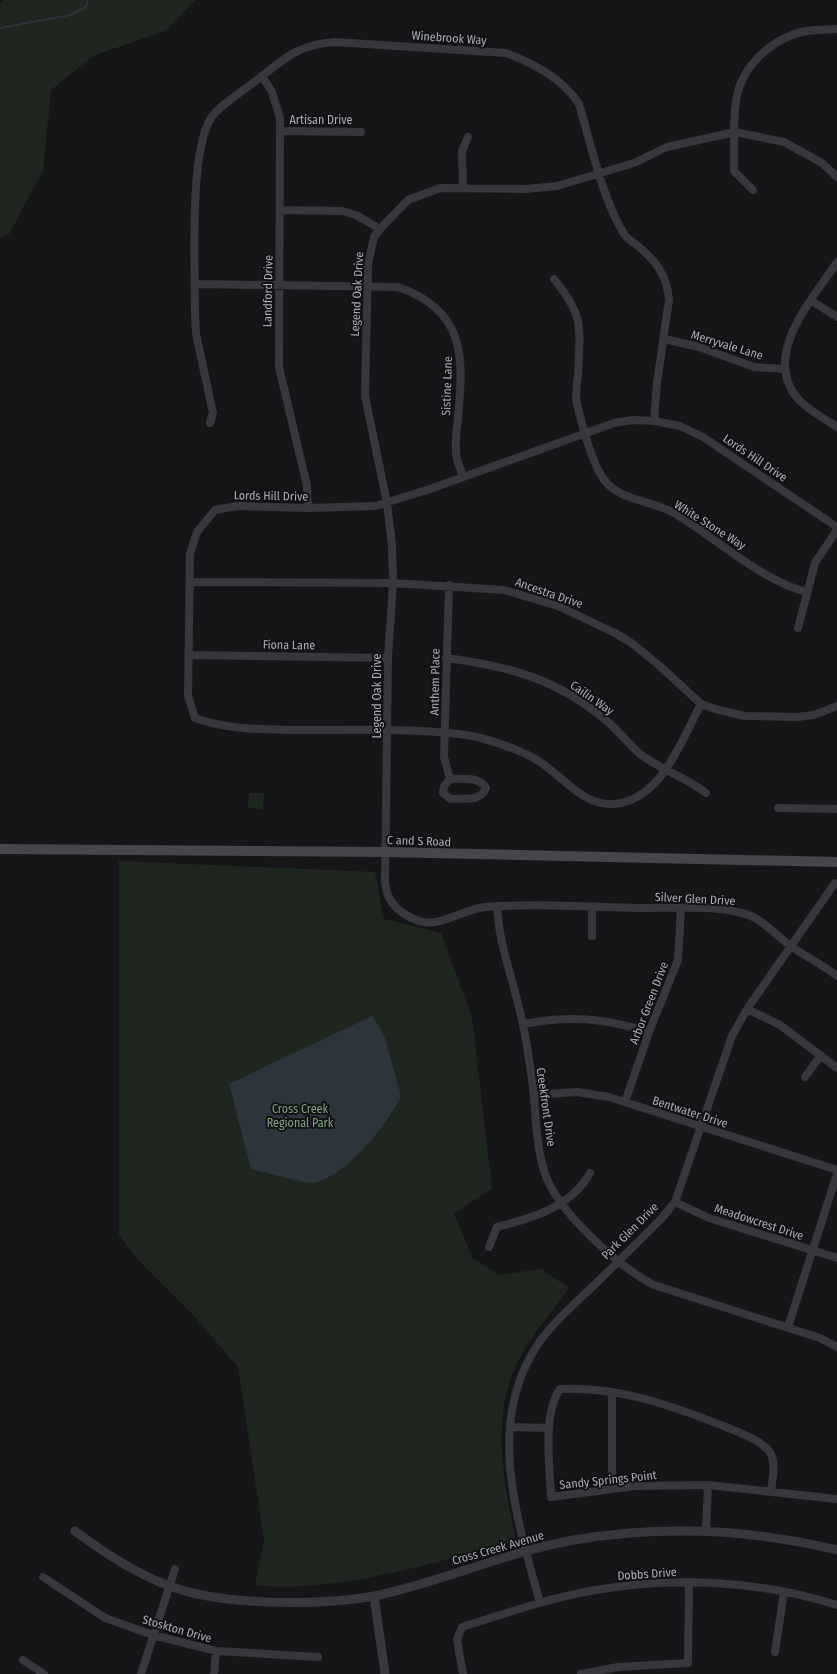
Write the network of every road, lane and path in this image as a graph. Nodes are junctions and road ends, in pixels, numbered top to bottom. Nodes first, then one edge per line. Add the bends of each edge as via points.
1 (837, 29) edge
2 (262, 76) junction
3 (280, 131) junction
4 (360, 132) dead end
5 (735, 132) junction
6 (468, 137) dead end
7 (600, 173) junction
8 (837, 177) edge
9 (463, 187) junction
10 (754, 190) dead end
11 (280, 210) junction
12 (380, 229) junction
13 (837, 262) edge
14 (554, 279) dead end
15 (195, 284) junction
16 (278, 285) junction
17 (367, 285) junction
18 (812, 301) junction
19 (837, 318) edge
20 (664, 339) junction
21 (784, 369) junction
22 (654, 421) junction
23 (210, 423) dead end
24 (837, 427) edge
25 (586, 434) junction
26 (463, 477) junction
27 (387, 503) junction
28 (308, 508) junction
29 (837, 528) edge
30 (190, 582) junction
31 (393, 583) junction
32 (449, 584) junction
33 (807, 592) junction
34 (798, 628) dead end
35 (189, 655) junction
36 (388, 658) junction
37 (446, 658) junction
38 (701, 704) junction
39 (837, 706) edge
40 (389, 730) junction
41 (445, 732) junction
42 (665, 770) junction
43 (450, 779) junction
44 (706, 793) dead end
45 (778, 808) dead end
46 (837, 809) edge
47 (0, 849) edge
48 (385, 852) junction
49 (837, 862) edge
50 (836, 883) edge
51 (497, 906) junction
52 (592, 907) junction
53 (681, 908) junction
54 (592, 936) dead end
55 (791, 946) junction
56 (837, 976) edge
57 (748, 1010) junction
58 (523, 1024) junction
59 (649, 1032) junction
60 (821, 1055) junction
61 (837, 1068) edge
62 (805, 1077) dead end
63 (534, 1095) junction
64 (625, 1102) junction
65 (701, 1128) junction
66 (837, 1172) edge
67 (590, 1173) dead end
68 (561, 1202) junction
69 (675, 1202) junction
70 (489, 1247) dead end
71 (813, 1251) junction
72 (837, 1258) edge
73 (619, 1261) junction
74 (788, 1327) junction
75 (837, 1347) edge
76 (612, 1392) junction
77 (510, 1427) junction
78 (550, 1428) junction
79 (708, 1485) junction
80 (612, 1489) junction
81 (772, 1492) junction
82 (837, 1499) edge
83 (706, 1530) junction
84 (75, 1531) dead end
85 (837, 1550) edge
86 (526, 1552) junction
87 (175, 1569) dead end
88 (43, 1577) dead end
89 (689, 1582) junction
90 (168, 1586) junction
91 (784, 1592) junction
92 (374, 1596) junction
93 (540, 1602) junction
94 (837, 1605) edge
95 (153, 1635) junction
96 (216, 1652) junction
97 (775, 1652) dead end
98 (318, 1657) dead end
99 (23, 1660) dead end
100 (44, 1674) edge
101 (140, 1674) edge
102 (214, 1674) edge
103 (385, 1674) edge
104 (463, 1674) edge
105 (581, 1674) edge

1 - 5 street via 793,34 777,42 751,64 737,93
2 - 3 street, Landford Drive via 278,106
2 - 7 street, Winebrook Way via 285,57 316,43 506,53 571,91 579,104
2 - 15 street, Winebrook Way via 211,117 197,159
3 - 4 street, Artisan Drive
3 - 11 street, Landford Drive
5 - 7 street, Legend Oak Drive via 667,147 634,163
5 - 8 street, Legend Oak Drive via 784,142 822,163
5 - 10 street via 734,171
6 - 9 street via 462,151
7 - 9 street, Legend Oak Drive via 542,188
7 - 20 street, Winebrook Way via 609,205 625,236 653,259 663,273 669,300
9 - 12 street, Legend Oak Drive via 440,188 408,200
11 - 12 street via 342,211 356,214
11 - 16 street, Landford Drive
12 - 17 street, Legend Oak Drive via 370,251
13 - 18 street
14 - 25 street, White Stone Way via 571,299 580,328 576,402
15 - 16 street, Sistine Lane
15 - 23 street, Winebrook Way via 196,334 213,413
16 - 17 street, Sistine Lane
16 - 28 street, Landford Drive via 279,367 307,486
17 - 26 street, Sistine Lane via 398,287 423,298 437,308 455,334 459,350 456,454
17 - 27 street, Legend Oak Drive via 365,396
18 - 19 street
18 - 21 street via 791,334
20 - 21 street, Merryvale Lane via 699,347 754,367
20 - 22 street, Winebrook Way
21 - 24 street via 800,401
22 - 25 street via 614,423
22 - 29 street, Lords Hill Drive via 680,426 703,437
25 - 26 street, Lords Hill Drive
25 - 33 street, White Stone Way via 598,468 606,482 618,491 674,513 785,585
26 - 27 street, Lords Hill Drive
27 - 28 street, Lords Hill Drive
27 - 31 street, Legend Oak Drive
28 - 30 street, Lords Hill Drive via 236,506 215,510 197,532 190,554
29 - 33 street via 814,563
30 - 31 street, Ancestra Drive
30 - 35 street, Lords Hill Drive
31 - 32 street, Ancestra Drive
31 - 36 street, Legend Oak Drive
32 - 37 street, Anthem Place
32 - 38 street, Ancestra Drive via 504,590 550,603 589,619 633,644
33 - 34 street
35 - 36 street, Fiona Lane
35 - 40 street, Lords Hill Drive via 188,696 195,718 236,729
36 - 40 street, Legend Oak Drive
37 - 41 street, Anthem Place
37 - 42 street, Cailin Way via 504,666 557,687 607,721 641,754
38 - 39 street, Ancestra Drive via 727,713 772,716 814,715
38 - 42 street
40 - 41 street
40 - 48 street, Legend Oak Drive
41 - 42 street via 504,745 543,764 582,797 610,805 639,798
41 - 43 street, Anthem Place via 444,757
42 - 44 street, Cailin Way
43 - 43 street, Anthem Place via 443,793 450,799 484,795 486,788 476,780
45 - 46 street
47 - 48 main road, C and S Road
48 - 49 main road, C and S Road
48 - 51 street, Silver Glen Drive via 386,895 395,908 420,922 452,918 463,911
50 - 55 street, Park Glen Drive
51 - 52 street, Silver Glen Drive
51 - 58 street, Creekfront Drive via 498,929
52 - 53 street, Silver Glen Drive
52 - 54 street
53 - 55 street, Silver Glen Drive via 742,913 755,918
53 - 59 street, Arbor Green Drive via 678,960
55 - 56 street, Silver Glen Drive
55 - 57 street, Park Glen Drive
57 - 60 street via 780,1025
57 - 65 street, Park Glen Drive via 732,1036
58 - 59 street via 578,1018 616,1022
58 - 63 street, Creekfront Drive
59 - 64 street, Arbor Green Drive
60 - 61 street
60 - 62 street
63 - 64 street, Bentwater Drive via 577,1092
63 - 68 street, Creekfront Drive via 536,1135 548,1179
64 - 65 street, Bentwater Drive
65 - 66 street, Bentwater Drive
65 - 69 street, Park Glen Drive
66 - 71 street
67 - 68 street via 582,1188
68 - 70 street via 535,1217 497,1227
68 - 73 street, Creekfront Drive via 600,1246
69 - 71 street, Meadowcrest Drive via 709,1218
69 - 73 street, Park Glen Drive
71 - 72 street, Meadowcrest Drive
71 - 74 street
73 - 74 street, Creekfront Drive via 654,1285
73 - 77 street, Park Glen Drive via 555,1324 534,1350 519,1378
74 - 75 street, Creekfront Drive
76 - 78 street, Sandy Springs Point via 560,1389 553,1400
76 - 80 street
76 - 81 street, Sandy Springs Point via 685,1410 751,1438 770,1452
77 - 78 street
77 - 86 street, Park Glen Drive via 511,1483 515,1514
78 - 80 street, Sandy Springs Point via 551,1497
79 - 80 street, Sandy Springs Point
79 - 81 street, Sandy Springs Point
79 - 83 street
81 - 82 street, Sandy Springs Point
83 - 85 street, Cross Creek Avenue via 793,1539
83 - 86 street, Cross Creek Avenue via 619,1533
84 - 90 street via 115,1561
86 - 92 street, Cross Creek Avenue
86 - 93 street, Park Glen Drive
87 - 90 street
88 - 95 street, Stoskton Drive via 105,1618
89 - 91 street, Dobbs Drive
89 - 93 street, Dobbs Drive via 634,1584
89 - 105 street via 688,1663 618,1667
90 - 92 street, Cross Creek Avenue via 212,1597 279,1602
90 - 95 street
91 - 94 street, Dobbs Drive
91 - 97 street
92 - 103 street
93 - 104 street, Dobbs Drive via 462,1627 457,1640
95 - 96 street, Stoskton Drive
95 - 101 street
96 - 98 street, Stoskton Drive
96 - 102 street
99 - 100 street

